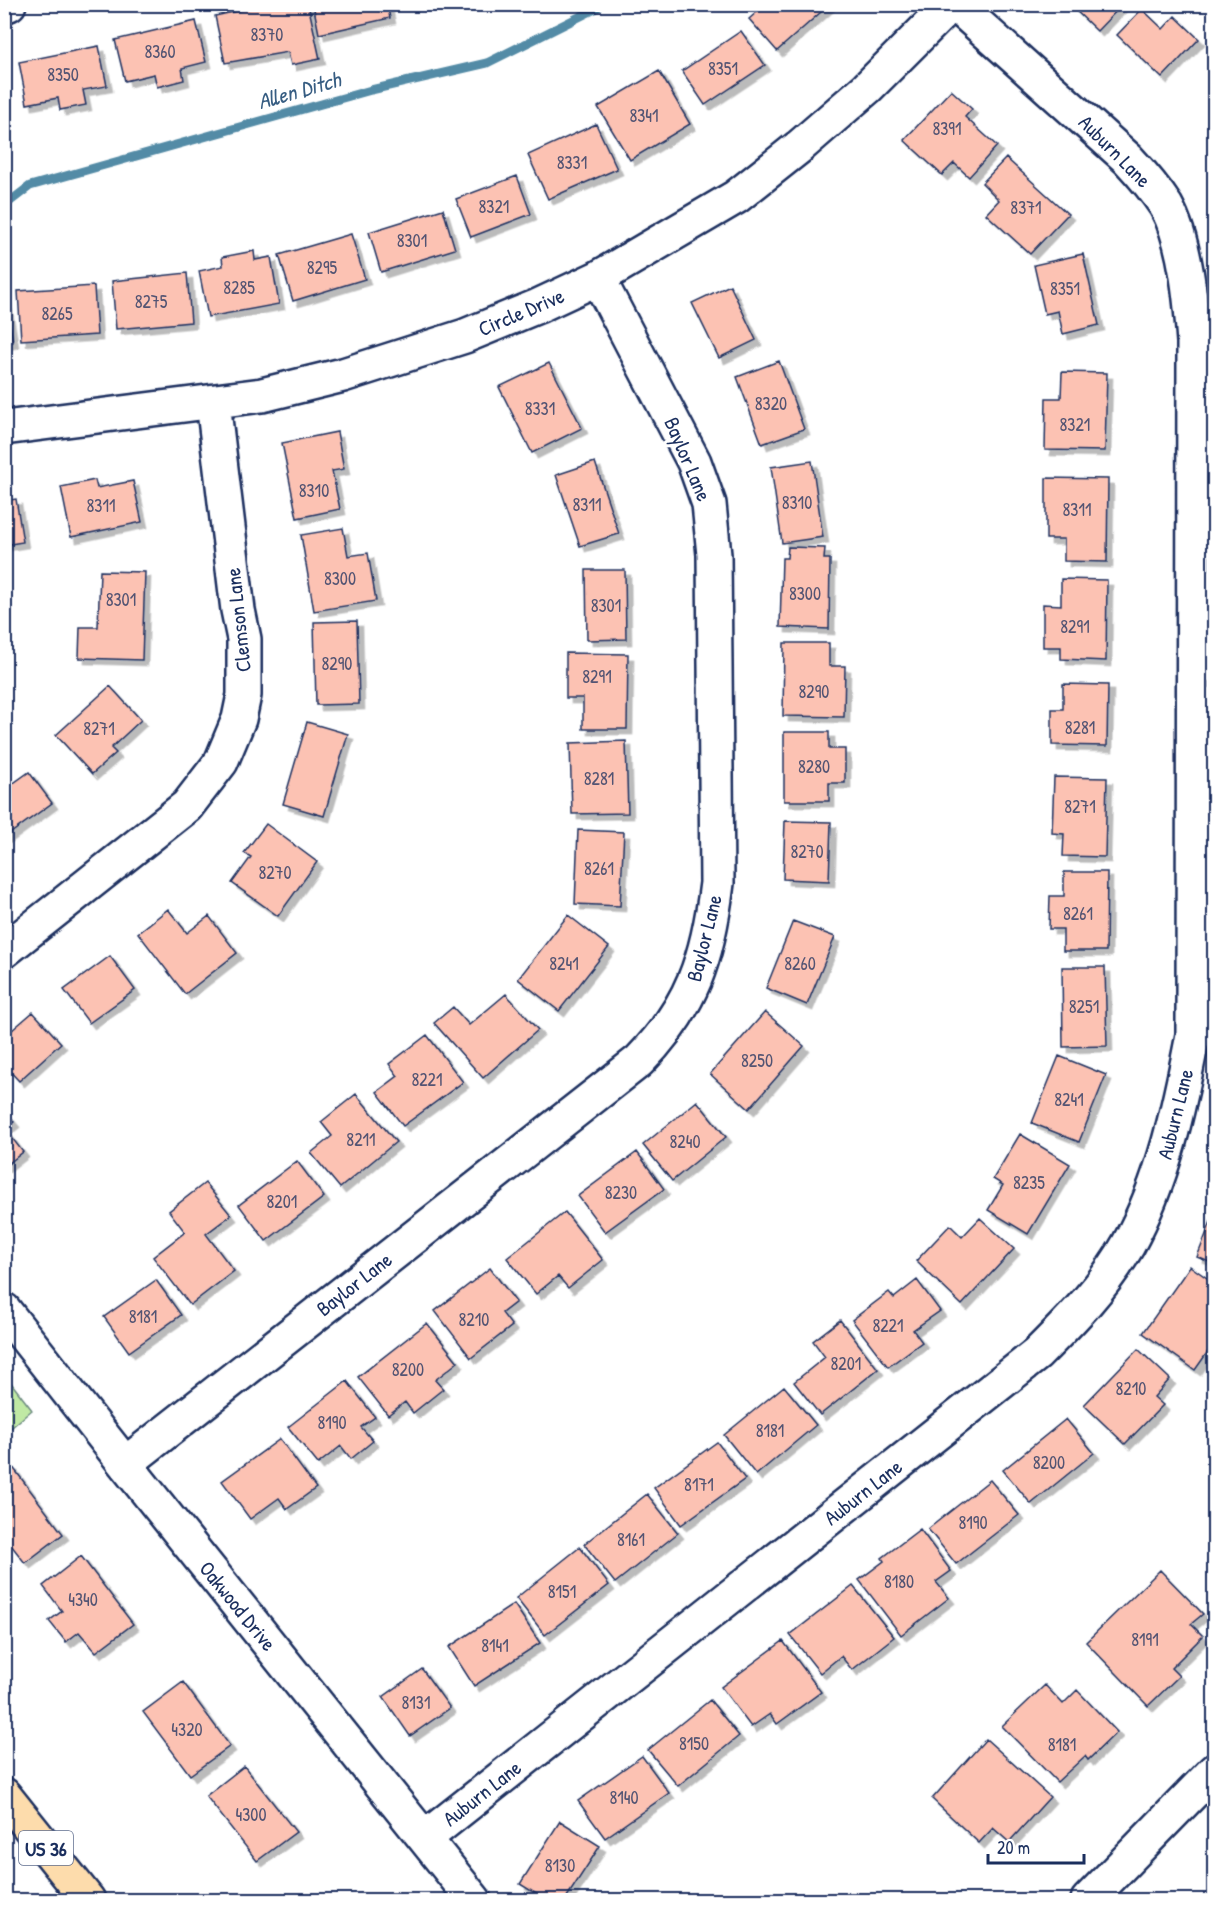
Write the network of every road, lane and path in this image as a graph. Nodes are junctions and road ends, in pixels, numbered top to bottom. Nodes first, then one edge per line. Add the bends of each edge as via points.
1 (9, 4) edge
2 (953, 4) edge
3 (4, 6) edge
4 (598, 278) junction
5 (213, 402) junction
6 (4, 428) edge
7 (4, 951) edge
8 (4, 1310) edge
9 (124, 1464) junction
10 (1215, 1771) edge
11 (4, 1795) edge
12 (425, 1838) junction
13 (87, 1900) edge
14 (474, 1900) edge
15 (1088, 1900) edge

1 - 3 street
2 - 4 street, Circle Drive via 867,88 736,197
2 - 12 street, Auburn Lane via 1148,181 1167,208 1179,241 1191,299 1193,1035 1166,1155 1127,1245 1101,1285 1036,1354
4 - 5 street, Circle Drive via 465,336 343,375 262,395
4 - 9 street, Baylor Lane via 694,462 709,504 714,555 717,883 701,964 690,994 659,1041 639,1061
5 - 6 street, Circle Drive
5 - 7 street, Clemson Lane via 244,639 244,695 239,719 221,762 187,806
8 - 9 street, Oakwood Drive
9 - 12 street, Oakwood Drive
10 - 15 street
11 - 13 highway, US 36
12 - 14 street, Oakwood Drive

